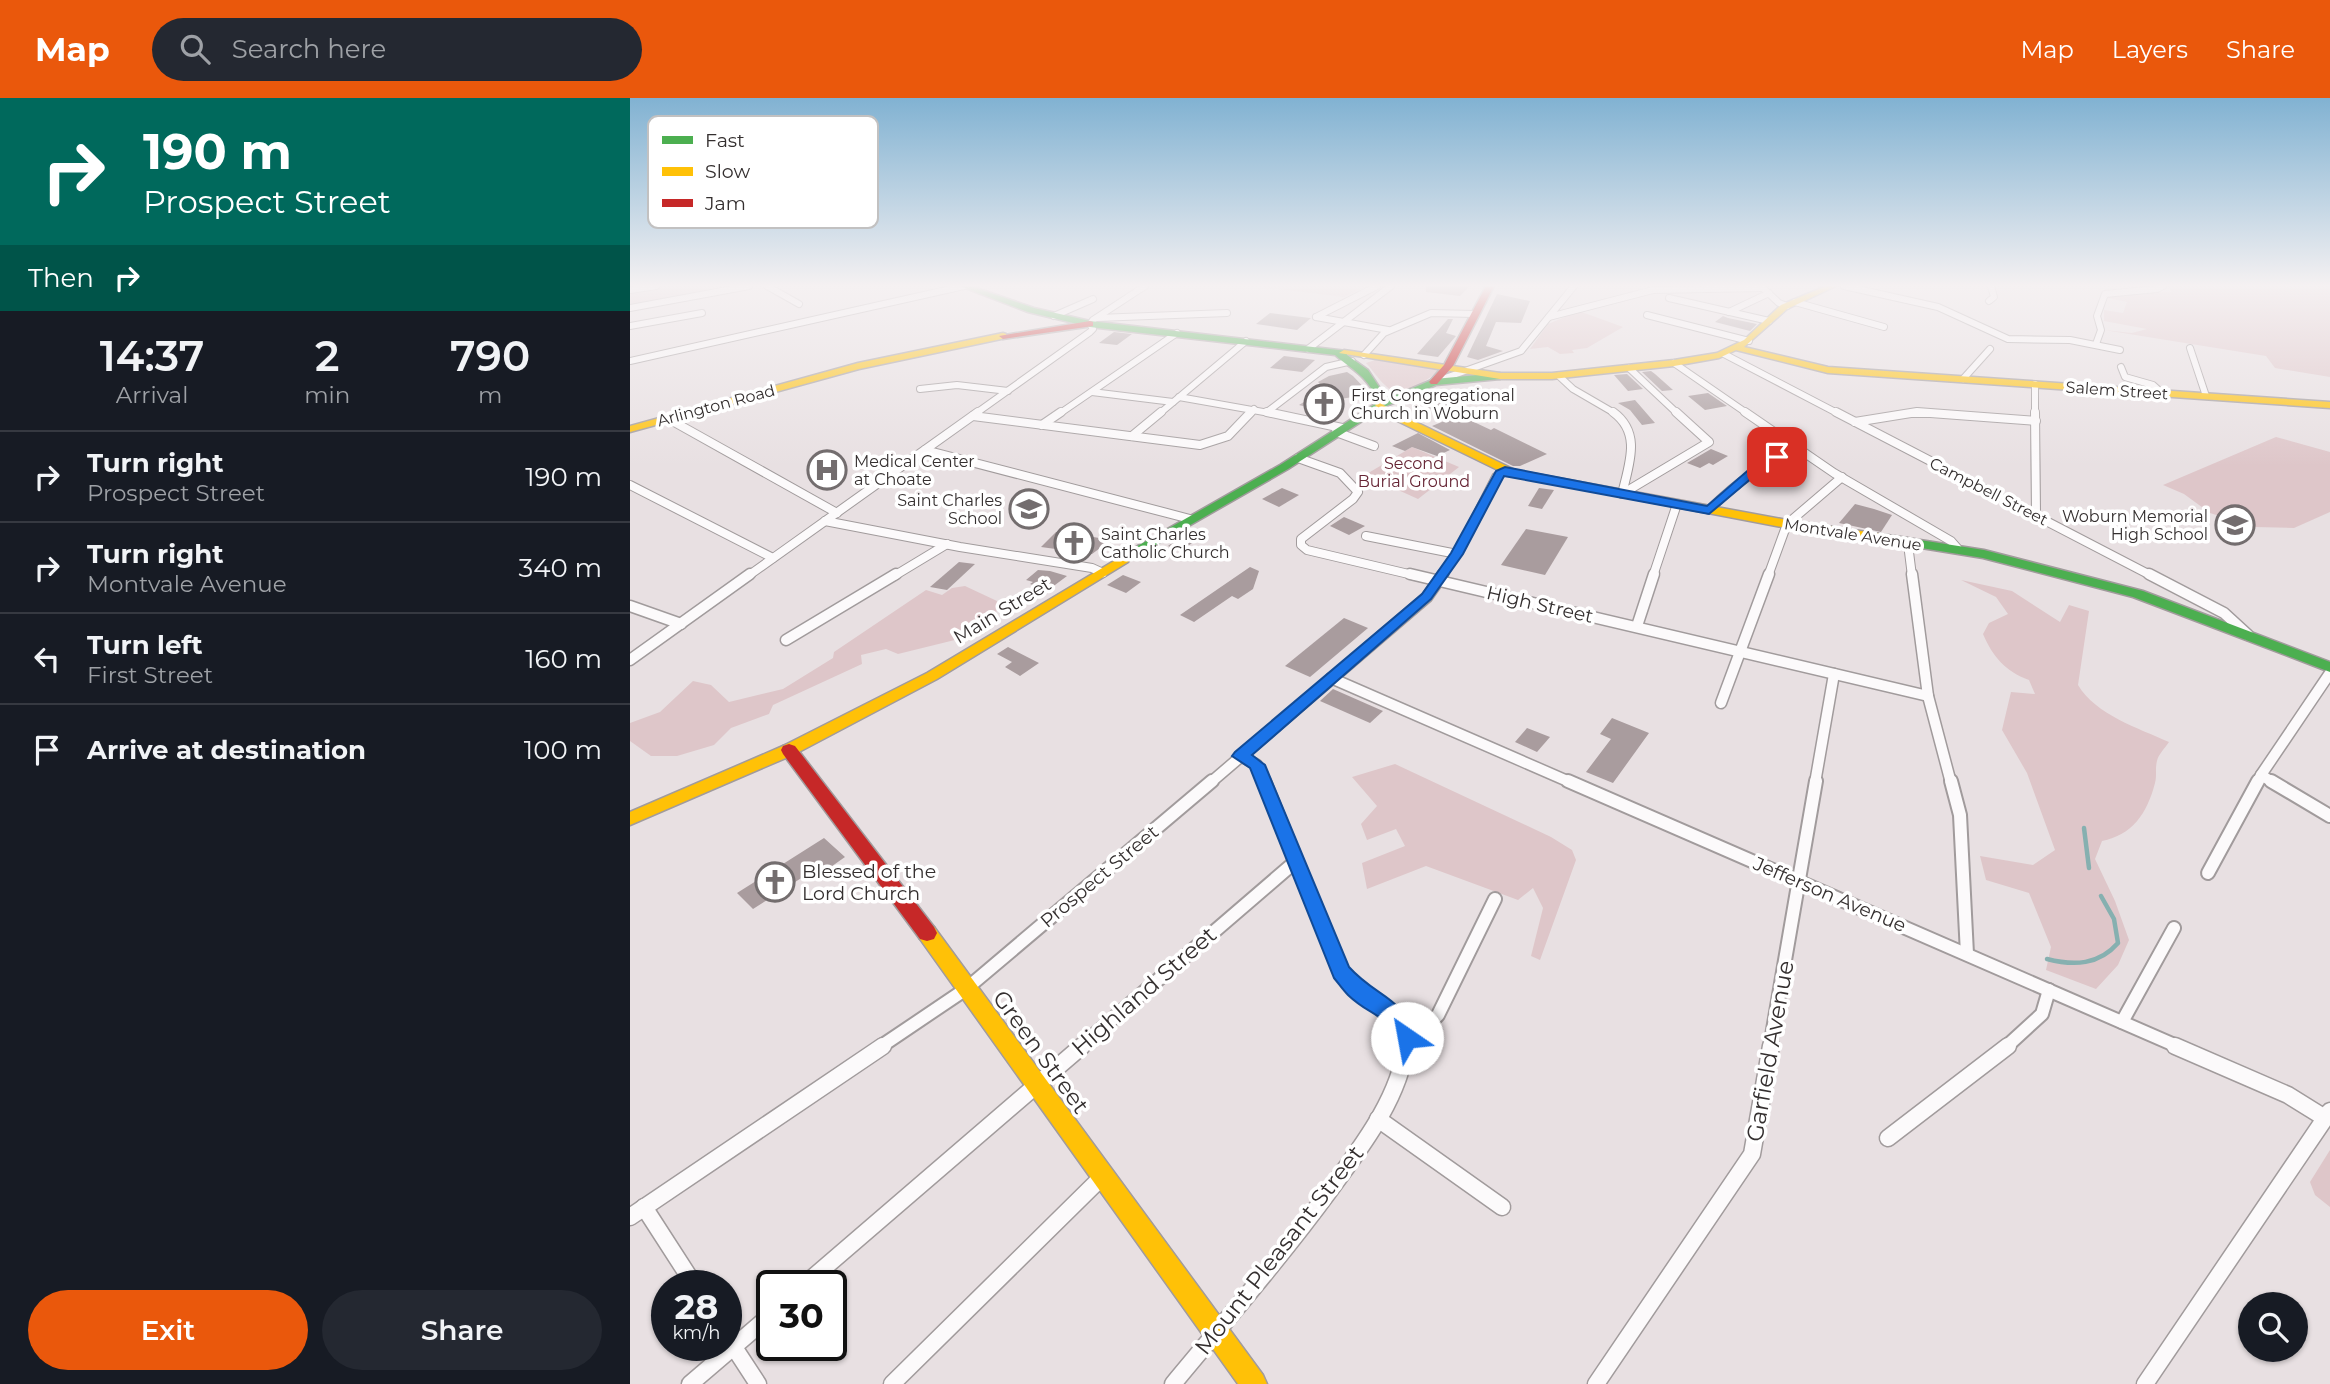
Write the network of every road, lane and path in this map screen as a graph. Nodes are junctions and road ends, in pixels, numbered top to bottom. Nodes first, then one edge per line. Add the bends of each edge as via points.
1 (697, 346) edge
2 (942, 346) edge
3 (1071, 346) edge
4 (1157, 346) edge
5 (1240, 346) edge
6 (1285, 346) edge
7 (1312, 346) edge
8 (1373, 346) edge
9 (1458, 346) edge
10 (1525, 346) edge
11 (1732, 346) edge
12 (1739, 346) edge
13 (2104, 346) edge
14 (1737, 348) junction
15 (2190, 348) dead end
16 (1308, 349) junction
17 (1990, 349) dead end
18 (2120, 350) dead end
19 (1366, 358) junction
20 (630, 361) edge
21 (1331, 361) junction
22 (1674, 363) junction
23 (1448, 366) junction
24 (2120, 367) dead end
25 (1629, 369) junction
26 (1469, 370) junction
27 (1500, 376) junction
28 (1559, 376) junction
29 (1963, 379) junction
30 (1434, 382) junction
31 (2035, 384) junction
32 (1376, 386) junction
33 (920, 389) dead end
34 (1415, 390) junction
35 (1008, 391) junction
36 (1092, 391) junction
37 (2162, 393) junction
38 (2206, 396) junction
39 (1176, 400) junction
40 (1380, 405) junction
41 (2330, 405) edge
42 (1254, 409) junction
43 (1267, 412) junction
44 (973, 416) junction
45 (667, 418) junction
46 (2036, 421) junction
47 (1855, 422) junction
48 (1042, 425) junction
49 (630, 429) edge
50 (1339, 430) junction
51 (1132, 436) junction
52 (1374, 446) dead end
53 (925, 450) junction
54 (1801, 450) junction
55 (1298, 458) junction
56 (1505, 471) junction
57 (1842, 477) junction
58 (630, 485) edge
59 (1622, 494) junction
60 (1677, 504) junction
61 (1709, 510) junction
62 (837, 513) junction
63 (2036, 515) junction
64 (1190, 519) junction
65 (825, 521) junction
66 (1787, 524) junction
67 (1366, 536) dead end
68 (947, 544) junction
69 (1908, 544) junction
70 (1958, 549) junction
71 (1457, 554) junction
72 (773, 558) junction
73 (1102, 573) junction
74 (1440, 581) junction
75 (630, 607) edge
76 (681, 624) junction
77 (1637, 626) junction
78 (2248, 635) junction
79 (786, 639) dead end
80 (1742, 651) junction
81 (630, 660) edge
82 (2330, 667) edge
83 (2330, 673) edge
84 (1834, 674) junction
85 (1331, 678) junction
86 (1928, 696) junction
87 (1721, 703) dead end
88 (789, 750) junction
89 (1241, 756) junction
90 (2261, 775) junction
91 (2330, 816) edge
92 (630, 818) edge
93 (1296, 862) junction
94 (2208, 873) dead end
95 (1798, 879) junction
96 (1495, 900) dead end
97 (2175, 928) dead end
98 (1967, 954) junction
99 (966, 989) junction
100 (2049, 990) junction
101 (2122, 1022) junction
102 (1405, 1032) junction
103 (1036, 1084) junction
104 (2328, 1114) edge
105 (1378, 1119) junction
106 (1888, 1138) dead end
107 (1103, 1176) junction
108 (1502, 1208) dead end
109 (637, 1212) edge
110 (682, 1270) edge
111 (821, 1270) edge
112 (1216, 1331) junction
113 (742, 1359) edge
114 (711, 1361) edge
115 (690, 1384) edge
116 (758, 1384) edge
117 (892, 1384) edge
118 (1173, 1384) edge
119 (1254, 1384) edge
120 (1596, 1384) edge
121 (2145, 1384) edge

1 - 20 street
2 - 45 main road, Arlington Road
3 - 35 street
4 - 36 street
5 - 39 street
6 - 16 main road
7 - 16 street
8 - 19 street
9 - 23 main road
10 - 26 street
11 - 14 street, Campbell Street
12 - 14 main road
13 - 18 street
14 - 22 main road, Main Street
14 - 29 main road, Salem Street via 1818,369
14 - 47 street, Campbell Street
15 - 38 street
16 - 19 main road
16 - 21 main road
17 - 29 street
19 - 21 main road
19 - 23 main road, Main Street
19 - 32 main road
21 - 43 street
22 - 25 main road, Main Street
22 - 54 street
23 - 26 main road, Main Street
23 - 30 main road
24 - 37 street via 2125,377 2153,385
25 - 28 main road, Main Street
25 - 59 street via 1709,442
26 - 27 main road, Main Street
26 - 30 street
27 - 28 main road, Main Street
27 - 30 main road, Main Street
28 - 59 street via 1570,388 1622,417 1632,432
29 - 31 main road, Salem Street
30 - 34 main road, Main Street
31 - 37 main road, Salem Street
31 - 46 street
32 - 34 main road via 1393,393
32 - 40 main road
33 - 35 street via 957,385
34 - 40 main road, Main Street
35 - 44 street
36 - 39 street
36 - 48 street
37 - 38 main road, Salem Street
38 - 41 main road, Salem Street
39 - 42 street
39 - 51 street
40 - 50 main road, Main Street
40 - 56 main road, Montvale Avenue
42 - 43 street
42 - 51 street via 1231,434 1208,444
43 - 50 street
44 - 48 street
44 - 53 street
45 - 49 main road, Arlington Road
45 - 62 street
46 - 47 street via 1912,412
46 - 63 street
47 - 63 street, Campbell Street
48 - 51 street
50 - 52 street
50 - 55 main road, Main Street
53 - 62 street
53 - 64 street
54 - 57 street
54 - 61 street via 1759,466
55 - 64 main road, Main Street
55 - 74 street, High Street via 1339,473 1358,492 1303,536 1300,542 1304,547
56 - 59 main road, Montvale Avenue
56 - 71 street, Prospect Street via 1496,477
57 - 66 street
57 - 70 street
58 - 72 street
59 - 60 main road, Montvale Avenue
60 - 61 main road, Montvale Avenue
60 - 77 street
61 - 66 main road, Montvale Avenue
62 - 65 street
63 - 78 street, Campbell Street via 2224,613
64 - 73 main road, Main Street
65 - 68 street
65 - 72 street
66 - 69 main road, Montvale Avenue
66 - 80 street
67 - 71 street
68 - 73 street
68 - 79 street
69 - 70 main road, Montvale Avenue
69 - 86 street
70 - 78 main road, Montvale Avenue via 2114,586
71 - 74 street, Prospect Street
72 - 76 street
73 - 88 main road, Main Street via 932,676
74 - 77 street, High Street
74 - 85 street, Prospect Street
75 - 76 street
76 - 81 street
77 - 80 street, High Street
78 - 82 main road, Montvale Avenue
80 - 84 street, High Street
80 - 87 street
83 - 90 street
84 - 86 street, High Street
84 - 95 street, Garfield Avenue
85 - 89 street, Prospect Street
85 - 95 street, Jefferson Avenue
86 - 98 street via 1959,815
88 - 92 main road, Main Street
88 - 99 main road, Green Street
89 - 93 street via 1256,765
89 - 99 street, Prospect Street
90 - 91 street
90 - 94 street
93 - 102 street via 1345,979 1390,1011
93 - 103 street, Highland Street
95 - 98 street, Jefferson Avenue
95 - 120 street, Garfield Avenue via 1752,1154
96 - 102 street via 1437,1016
97 - 101 street
98 - 100 street, Jefferson Avenue
99 - 103 main road, Green Street
99 - 109 street, Prospect Street
100 - 101 street, Jefferson Avenue
100 - 106 street via 2042,1014
101 - 104 street, Jefferson Avenue
102 - 105 street, Mount Pleasant Street via 1405,1066
103 - 107 main road, Green Street
103 - 111 street, Highland Street
104 - 121 street
105 - 108 street
105 - 112 street, Mount Pleasant Street via 1335,1186
107 - 112 main road, Green Street
107 - 117 street
109 - 110 street
112 - 118 street, Mount Pleasant Street
112 - 119 main road, Green Street
113 - 116 street
114 - 115 street

